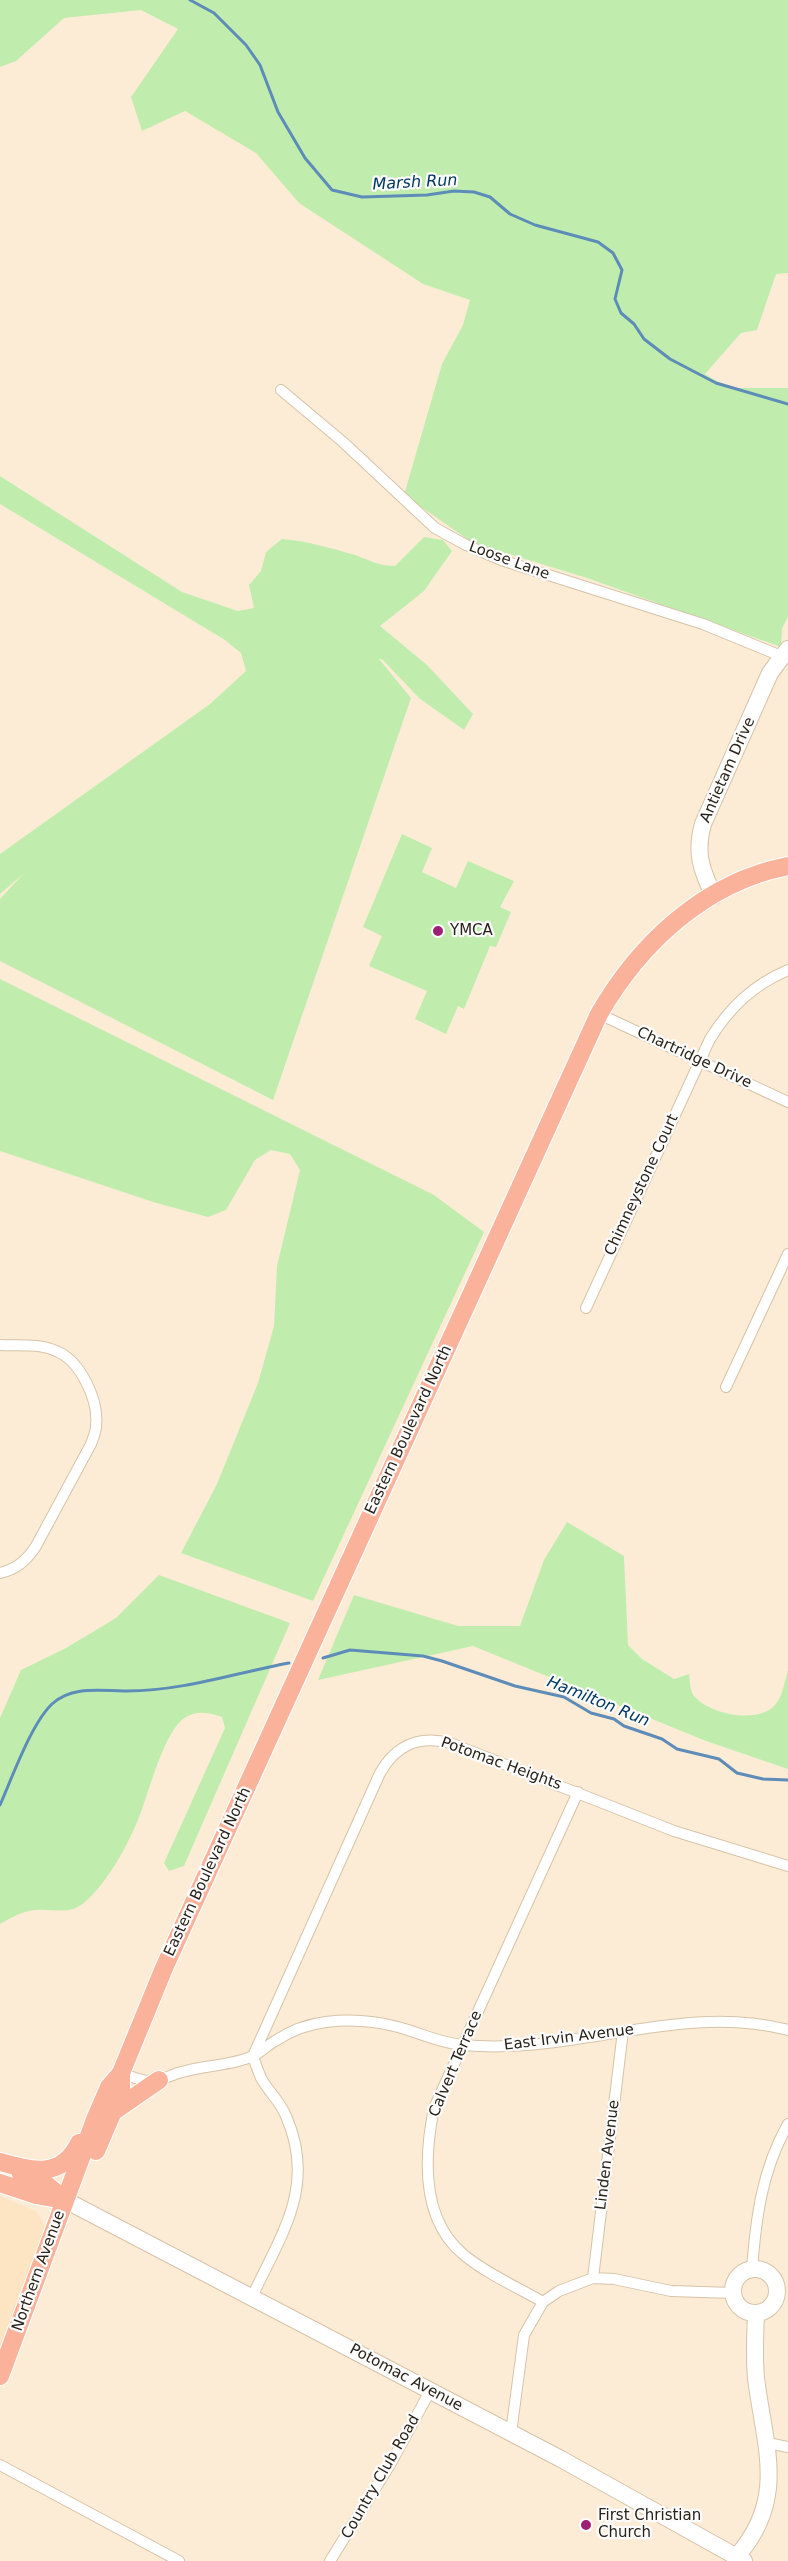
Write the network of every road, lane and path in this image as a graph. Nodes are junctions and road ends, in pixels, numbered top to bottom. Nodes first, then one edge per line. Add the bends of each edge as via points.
1 (281, 390) dead end
2 (784, 652) edge
3 (788, 866) edge
4 (714, 896) junction
5 (788, 970) edge
6 (599, 1014) junction
7 (699, 1061) junction
8 (788, 1102) edge
9 (788, 1254) edge
10 (586, 1308) dead end
11 (0, 1345) edge
12 (726, 1387) dead end
13 (0, 1573) edge
14 (578, 1792) junction
15 (788, 1866) edge
16 (788, 2030) edge
17 (623, 2031) junction
18 (462, 2045) junction
19 (253, 2056) junction
20 (121, 2073) junction
21 (159, 2080) junction
22 (104, 2115) junction
23 (788, 2124) edge
24 (0, 2164) edge
25 (0, 2182) edge
26 (65, 2200) junction
27 (752, 2269) junction
28 (594, 2278) junction
29 (782, 2291) edge
30 (733, 2293) junction
31 (252, 2297) junction
32 (543, 2302) junction
33 (756, 2314) junction
34 (0, 2376) edge
35 (430, 2391) junction
36 (511, 2433) junction
37 (768, 2443) junction
38 (788, 2447) edge
39 (0, 2466) edge
40 (738, 2559) edge
41 (179, 2561) edge
42 (330, 2561) edge

1 - 2 street, Loose Lane via 435,528 466,546
2 - 4 main road, Antietam Drive via 703,824 698,857
3 - 4 main road, Eastern Boulevard North via 743,880
4 - 6 main road, Eastern Boulevard North via 660,933 616,985
5 - 7 street, Chimneystone Court via 757,986 734,1006
6 - 7 street, Chartridge Drive
6 - 20 main road, Eastern Boulevard North via 164,1968
7 - 8 street, Chartridge Drive
7 - 10 street, Chimneystone Court
9 - 12 street
11 - 13 street via 45,1347 66,1355 88,1389 96,1426 91,1444 36,1546 18,1566
14 - 15 street, Potomac Heights via 674,1831
14 - 18 street, Calvert Terrace
14 - 19 street, Potomac Heights via 436,1739 397,1750 380,1773
16 - 17 street, East Irvin Avenue via 725,2020
17 - 18 street, East Irvin Avenue via 532,2045
17 - 28 street, Linden Avenue
18 - 19 street, East Irvin Avenue via 434,2040 400,2027 350,2020 299,2029
18 - 32 street, Calvert Terrace via 429,2132 427,2155 438,2222 462,2254
19 - 21 street
19 - 31 street via 261,2079 286,2116 294,2139 298,2180 291,2215
20 - 21 street via 149,2082
20 - 22 main road, Eastern Boulevard North via 109,2087
21 - 22 main road
22 - 24 main road via 88,2122 75,2151 61,2165 40,2171
22 - 26 main road, Eastern Boulevard North
23 - 27 street via 775,2148 759,2201
24 - 26 main road via 44,2183
25 - 26 main road
26 - 31 main road, Potomac Avenue
26 - 34 main road, Northern Avenue
27 - 29 main road via 771,2276
27 - 30 main road via 738,2277
28 - 30 street via 671,2291
28 - 32 street via 559,2291
29 - 33 main road via 772,2306
30 - 33 main road via 740,2308
31 - 35 main road, Potomac Avenue
32 - 36 street via 524,2336
33 - 37 main road via 756,2375
35 - 36 main road, Potomac Avenue
35 - 42 street, Country Club Road
36 - 40 main road, Potomac Avenue
37 - 38 street
37 - 40 main road via 769,2485 765,2505 750,2542
39 - 41 street

